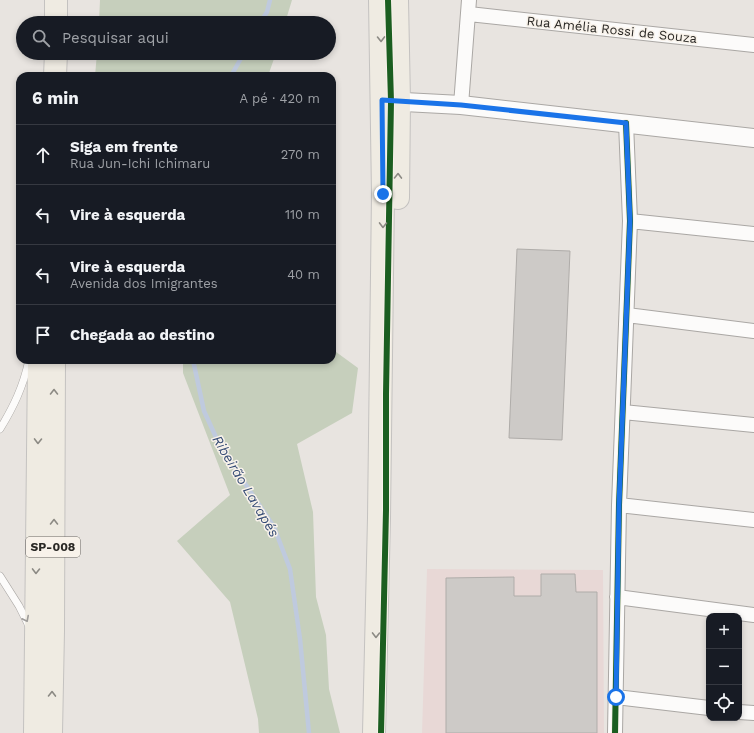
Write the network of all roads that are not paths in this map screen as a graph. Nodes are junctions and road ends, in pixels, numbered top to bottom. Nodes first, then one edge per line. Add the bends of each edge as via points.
1 (41, 0) edge
2 (56, 0) edge
3 (380, 0) edge
4 (398, 0) edge
5 (469, 7) edge
6 (41, 16) edge
7 (56, 16) edge
8 (754, 45) edge
9 (41, 60) edge
10 (56, 60) edge
11 (41, 72) edge
12 (56, 72) edge
13 (391, 101) junction
14 (461, 105) junction
15 (626, 123) junction
16 (754, 138) edge
17 (630, 221) junction
18 (754, 234) edge
19 (627, 315) junction
20 (754, 331) edge
21 (28, 364) edge
22 (39, 364) edge
23 (54, 364) edge
24 (623, 412) junction
25 (754, 425) edge
26 (0, 429) edge
27 (619, 505) junction
28 (754, 520) edge
29 (0, 576) edge
30 (617, 597) junction
31 (754, 615) edge
32 (36, 639) junction
33 (616, 697) junction
34 (706, 708) edge
35 (742, 712) edge
36 (754, 713) edge
37 (35, 733) edge
38 (51, 733) edge
39 (374, 733) edge
40 (389, 733) edge
41 (615, 733) edge

1 - 6 main road
2 - 7 main road
3 -> 13 main road
4 - 13 main road
5 - 8 street, Rua Amélia Rossi de Souza
5 - 14 street
9 - 11 main road
10 - 12 main road
13 - 14 street
13 -> 39 main road via 383,194
40 -> 13 main road
14 - 15 street
15 - 16 street
15 - 17 street
17 - 18 street
17 - 19 street
19 - 20 street
19 - 24 street
21 - 26 lane via 12,409
22 -> 32 main road, SP-008
38 -> 23 main road, SP-008
24 - 25 street
24 - 27 street
27 - 28 street
27 - 30 street
29 -> 32 lane
30 - 31 street
30 - 33 street
32 - 37 main road, SP-008
33 - 34 street
33 - 41 street
35 - 36 street

